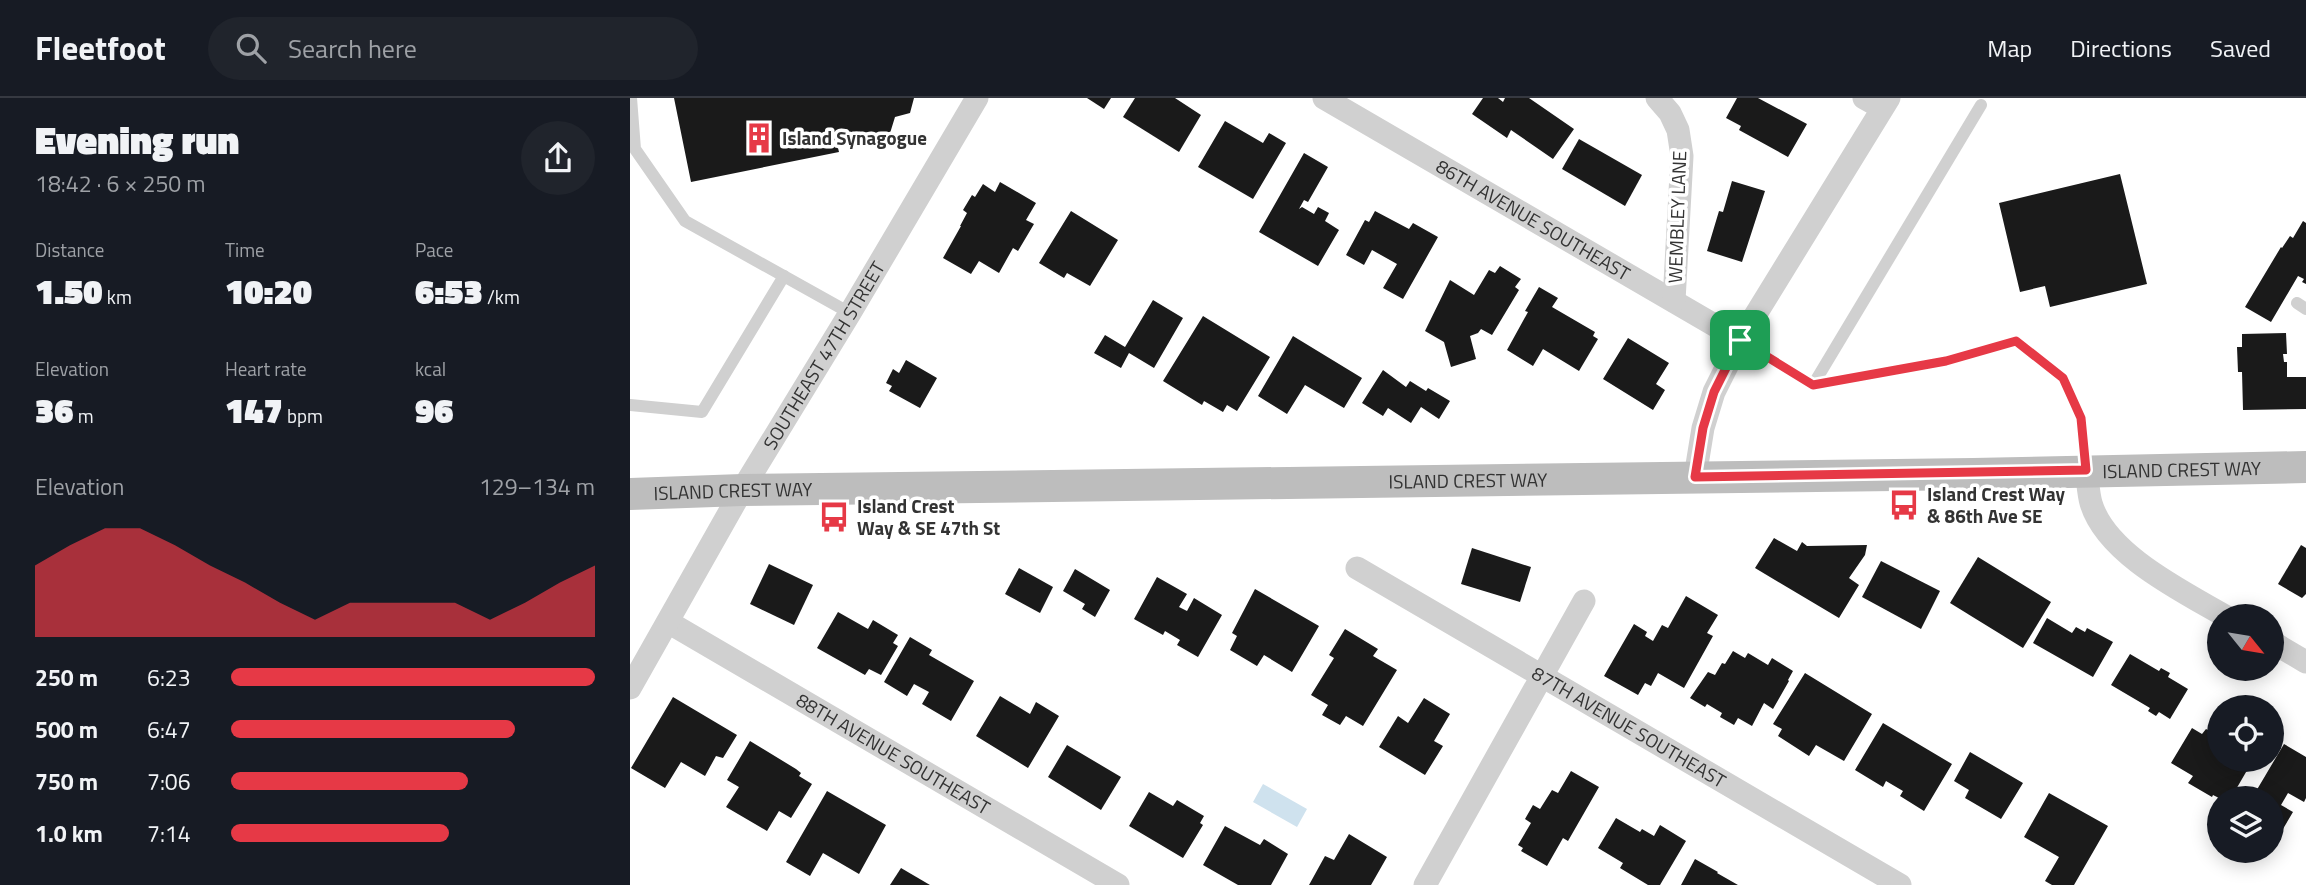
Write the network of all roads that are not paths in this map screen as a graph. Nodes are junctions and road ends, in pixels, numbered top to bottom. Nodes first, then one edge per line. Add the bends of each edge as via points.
1 (631, 98) edge
2 (977, 98) edge
3 (1324, 98) edge
4 (1657, 98) edge
5 (1878, 102) edge
6 (1981, 105) dead end
7 (631, 126) edge
8 (783, 276) junction
9 (1674, 301) junction
10 (850, 313) junction
11 (1740, 340) junction
12 (1813, 385) junction
13 (630, 405) edge
14 (2306, 467) edge
15 (2086, 470) junction
16 (1695, 477) junction
17 (742, 490) junction
18 (630, 494) edge
19 (1357, 568) dead end
20 (1584, 601) dead end
21 (2207, 605) edge
22 (668, 622) junction
23 (2284, 649) edge
24 (2306, 662) edge
25 (1543, 677) junction
26 (630, 688) edge
27 (1118, 885) edge
28 (1425, 885) edge
29 (1900, 885) edge

1 - 7 lane
2 - 10 street, SOUTHEAST 47TH STREET
3 - 9 street, 86TH AVENUE SOUTHEAST
4 - 9 street, WEMBLEY LANE via 1678,131 1682,156
5 - 11 street
6 - 12 lane
7 - 8 lane via 635,149 685,221
8 - 10 lane
8 - 13 lane via 702,412
9 - 11 street, 86TH AVENUE SOUTHEAST
10 - 17 street, SOUTHEAST 47TH STREET
11 - 12 lane
11 - 16 street via 1714,392
12 - 15 lane via 1946,361 2016,341 2063,378 2081,418
14 - 15 main road, ISLAND CREST WAY
15 - 16 main road, ISLAND CREST WAY
15 - 21 street via 2091,504 2105,528 2136,562
16 - 17 main road, ISLAND CREST WAY
17 - 18 main road, ISLAND CREST WAY
17 - 22 street, SOUTHEAST 47TH STREET
19 - 25 street, 87TH AVENUE SOUTHEAST
20 - 25 street
22 - 26 street, SOUTHEAST 47TH STREET
22 - 27 street, 88TH AVENUE SOUTHEAST
23 - 24 street
25 - 28 street
25 - 29 street, 87TH AVENUE SOUTHEAST

